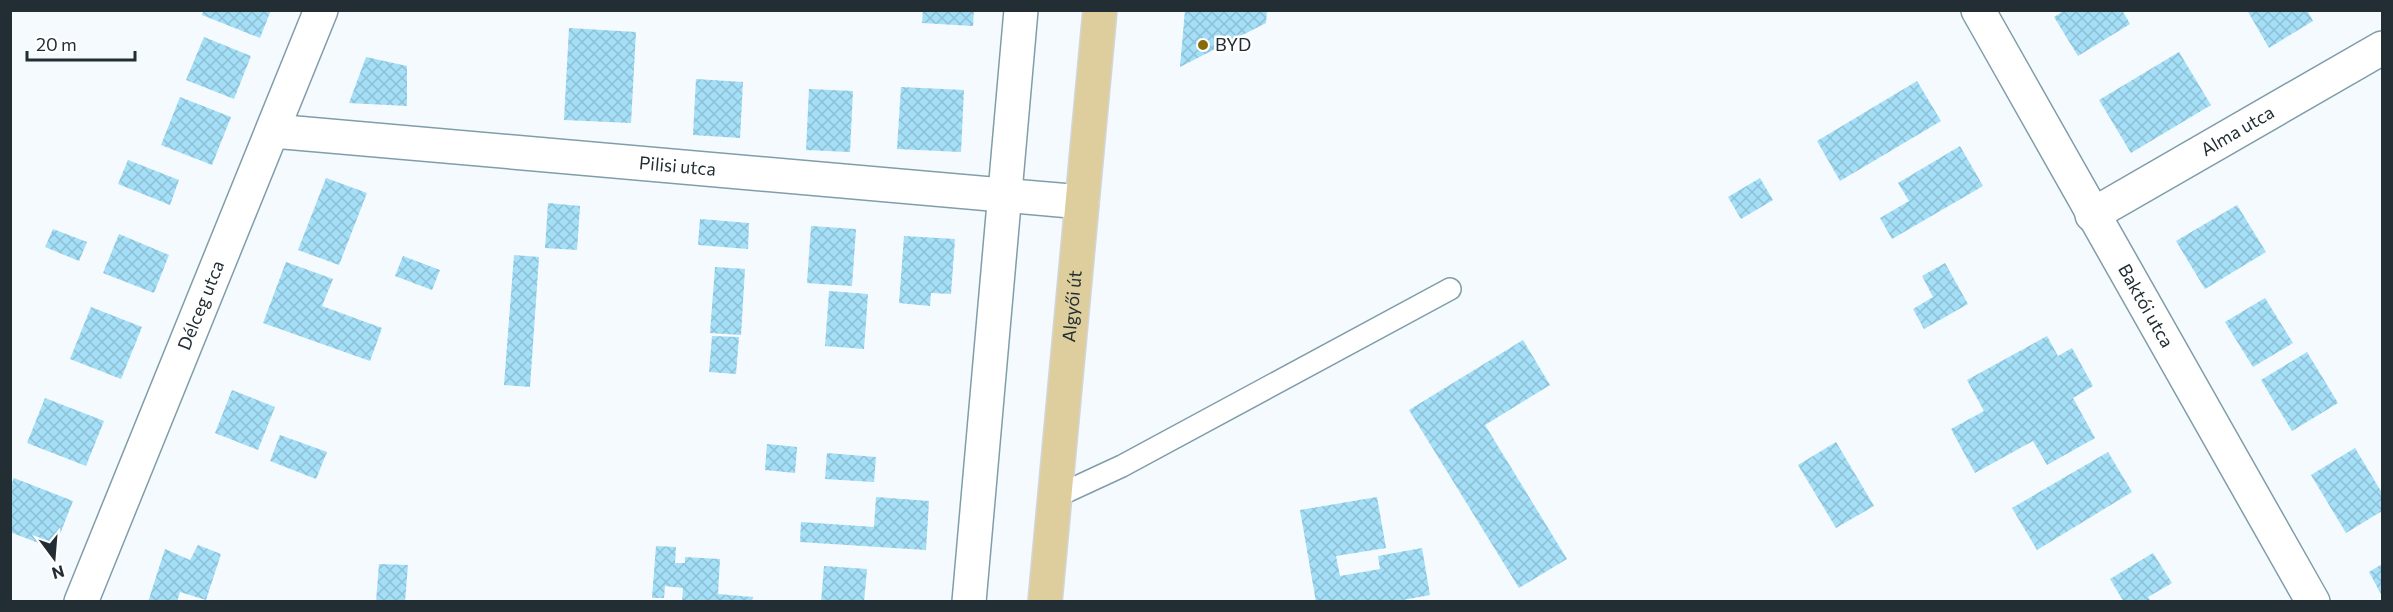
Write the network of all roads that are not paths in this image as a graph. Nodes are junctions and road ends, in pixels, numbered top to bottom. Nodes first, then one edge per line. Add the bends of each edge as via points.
1 (321, 10) edge
2 (1021, 10) edge
3 (1100, 10) edge
4 (1978, 10) edge
5 (2382, 48) edge
6 (273, 131) junction
7 (1004, 195) junction
8 (1082, 202) junction
9 (2092, 214) junction
10 (1450, 289) dead end
11 (1055, 497) junction
12 (81, 602) edge
13 (969, 602) edge
14 (1045, 602) edge
15 (2313, 602) edge

1 - 6 street, Délceg utca
2 - 7 street
3 - 8 main road, Algyői út
4 - 9 street, Baktói utca
5 - 9 street, Alma utca
6 - 7 street, Pilisi utca
6 - 12 street, Délceg utca
7 - 8 street, Pilisi utca
7 - 13 street
8 - 11 main road, Algyői út
9 - 15 street, Baktói utca
10 - 11 lane via 1132,461
11 - 14 main road, Algyői út

